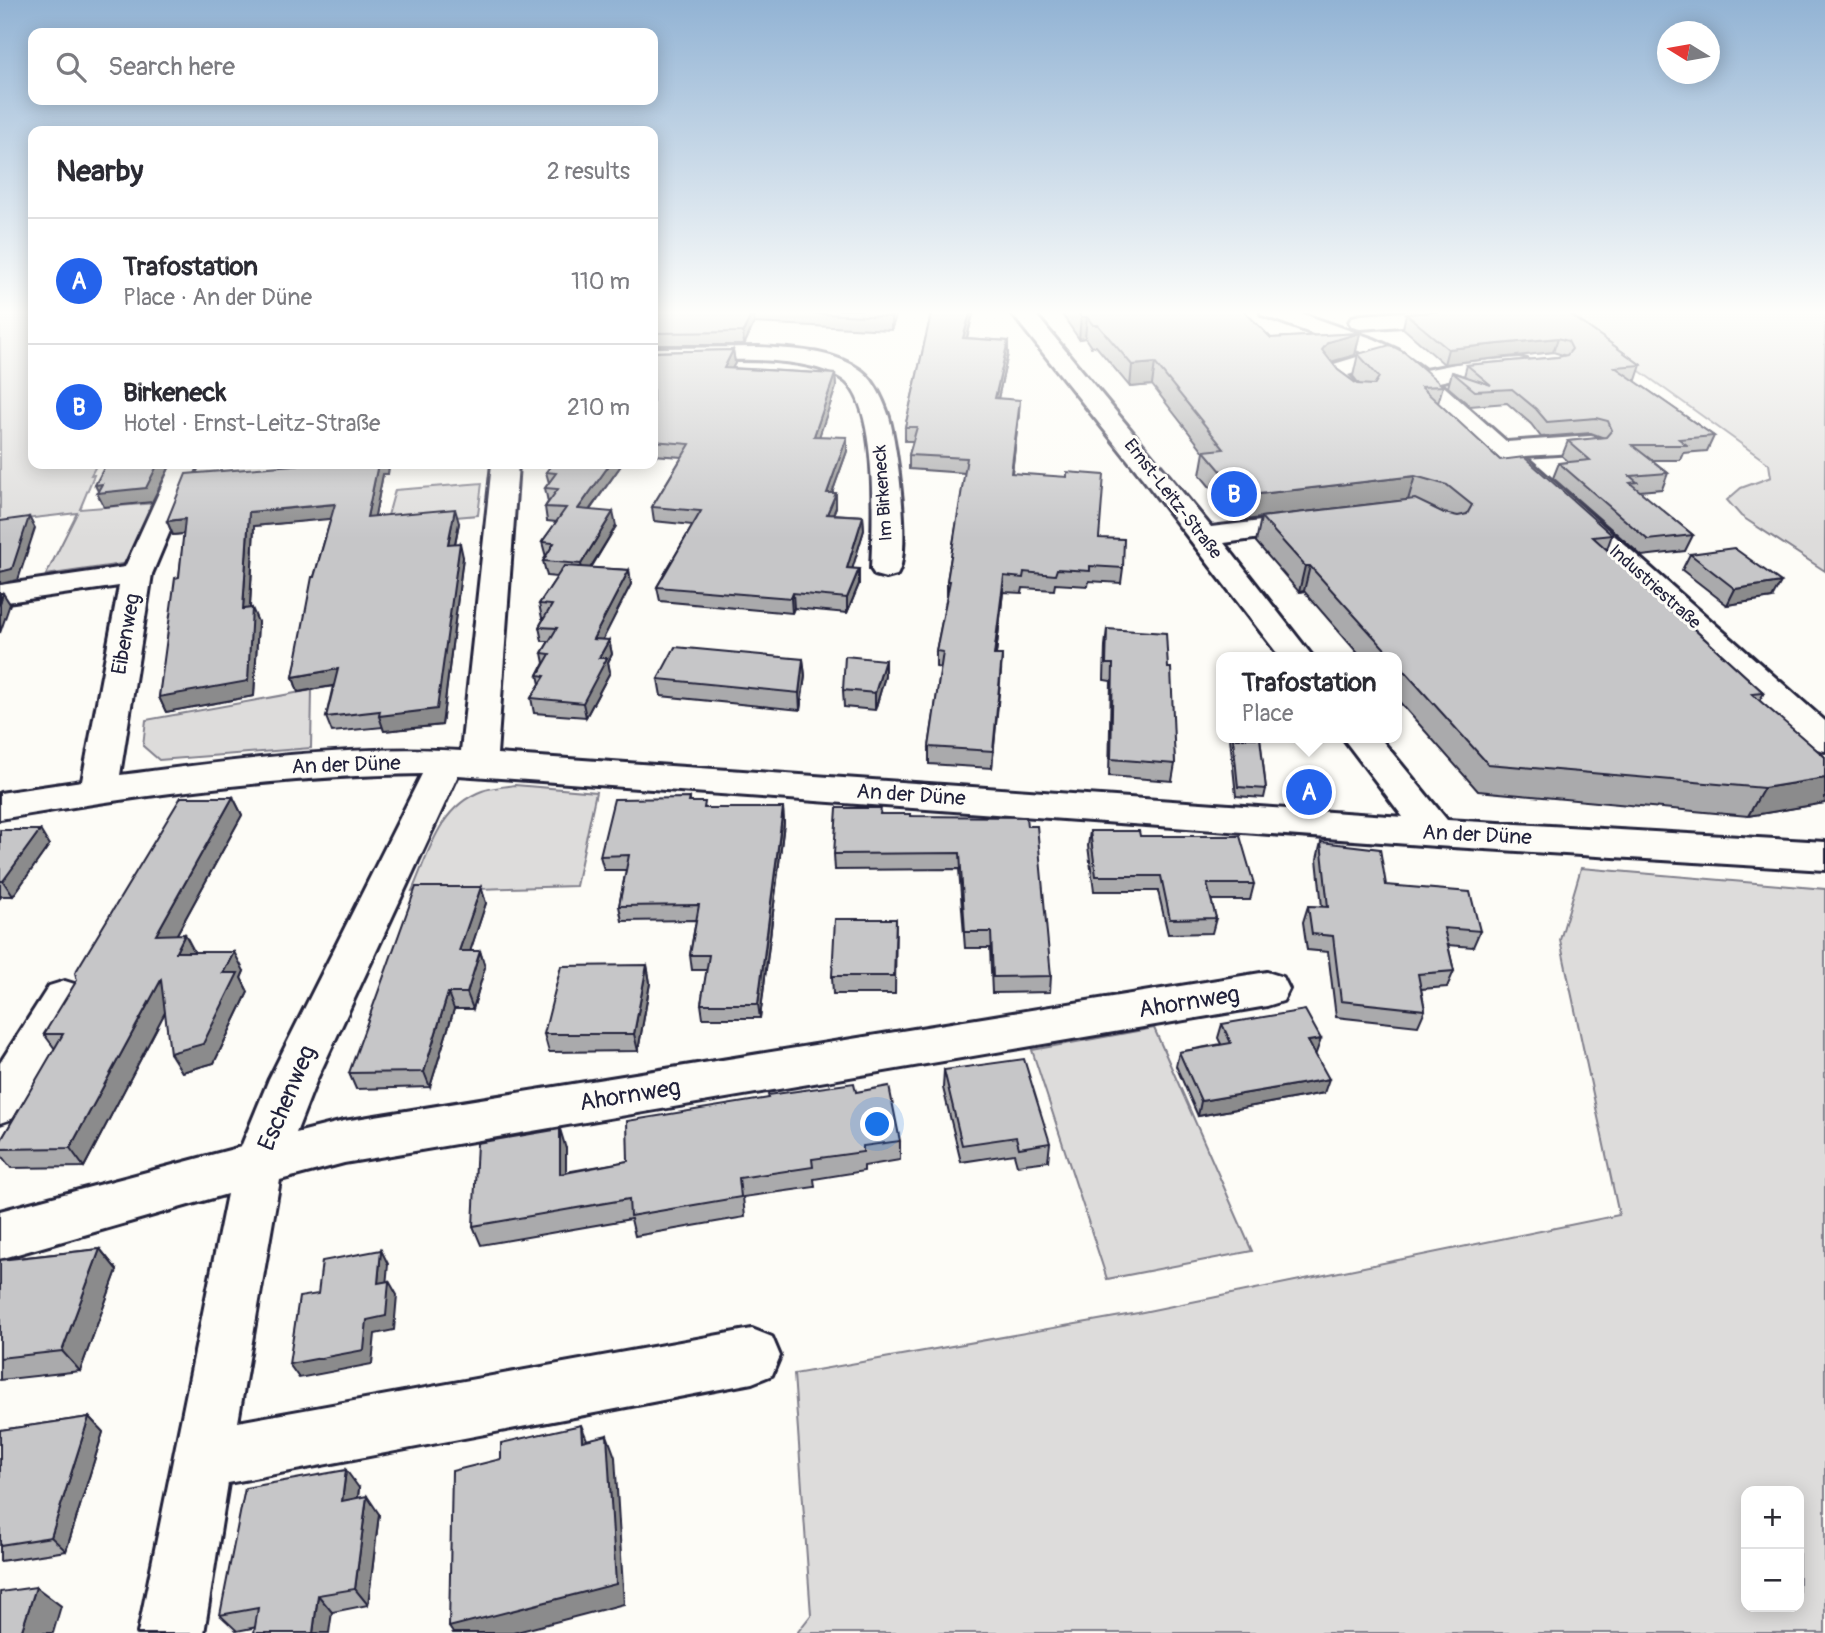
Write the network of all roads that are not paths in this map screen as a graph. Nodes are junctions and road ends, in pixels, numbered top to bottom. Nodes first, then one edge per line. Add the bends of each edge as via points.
1 (861, 386) edge
2 (1081, 386) edge
3 (1346, 386) edge
4 (1429, 386) edge
5 (1359, 400) edge
6 (1591, 444) edge
7 (1502, 450) junction
8 (504, 469) edge
9 (190, 472) edge
10 (1337, 520) edge
11 (1202, 537) junction
12 (886, 569) dead end
13 (137, 573) junction
14 (0, 594) edge
15 (1293, 652) edge
16 (1825, 740) edge
17 (1365, 743) edge
18 (462, 763) junction
19 (99, 789) junction
20 (0, 806) edge
21 (1436, 833) junction
22 (1825, 856) edge
23 (1267, 989) dead end
24 (65, 998) edge
25 (0, 1103) edge
26 (259, 1164) junction
27 (0, 1235) edge
28 (752, 1356) dead end
29 (204, 1458) junction
30 (170, 1633) edge

1 - 12 street, Im Birkeneck via 870,398 880,437 888,530
2 - 11 street, Ernst-Leitz-Straße
3 - 5 street
4 - 7 street, Industriestraße
6 - 7 street
7 - 16 street, Industriestraße
8 - 18 street
9 - 13 street
10 - 11 street
11 - 15 street, Ernst-Leitz-Straße
13 - 14 street, Eibenweg
13 - 19 street, Eibenweg
17 - 21 street
18 - 19 street, An der Düne via 267,768
18 - 21 street, An der Düne
18 - 26 street, Eschenweg via 293,1079
19 - 20 street, An der Düne
21 - 22 street, An der Düne
23 - 26 street, Ahornweg via 344,1142
24 - 25 street
26 - 27 street, Ahornweg
26 - 29 street, Eschenweg
28 - 29 street
29 - 30 street, Eschenweg

